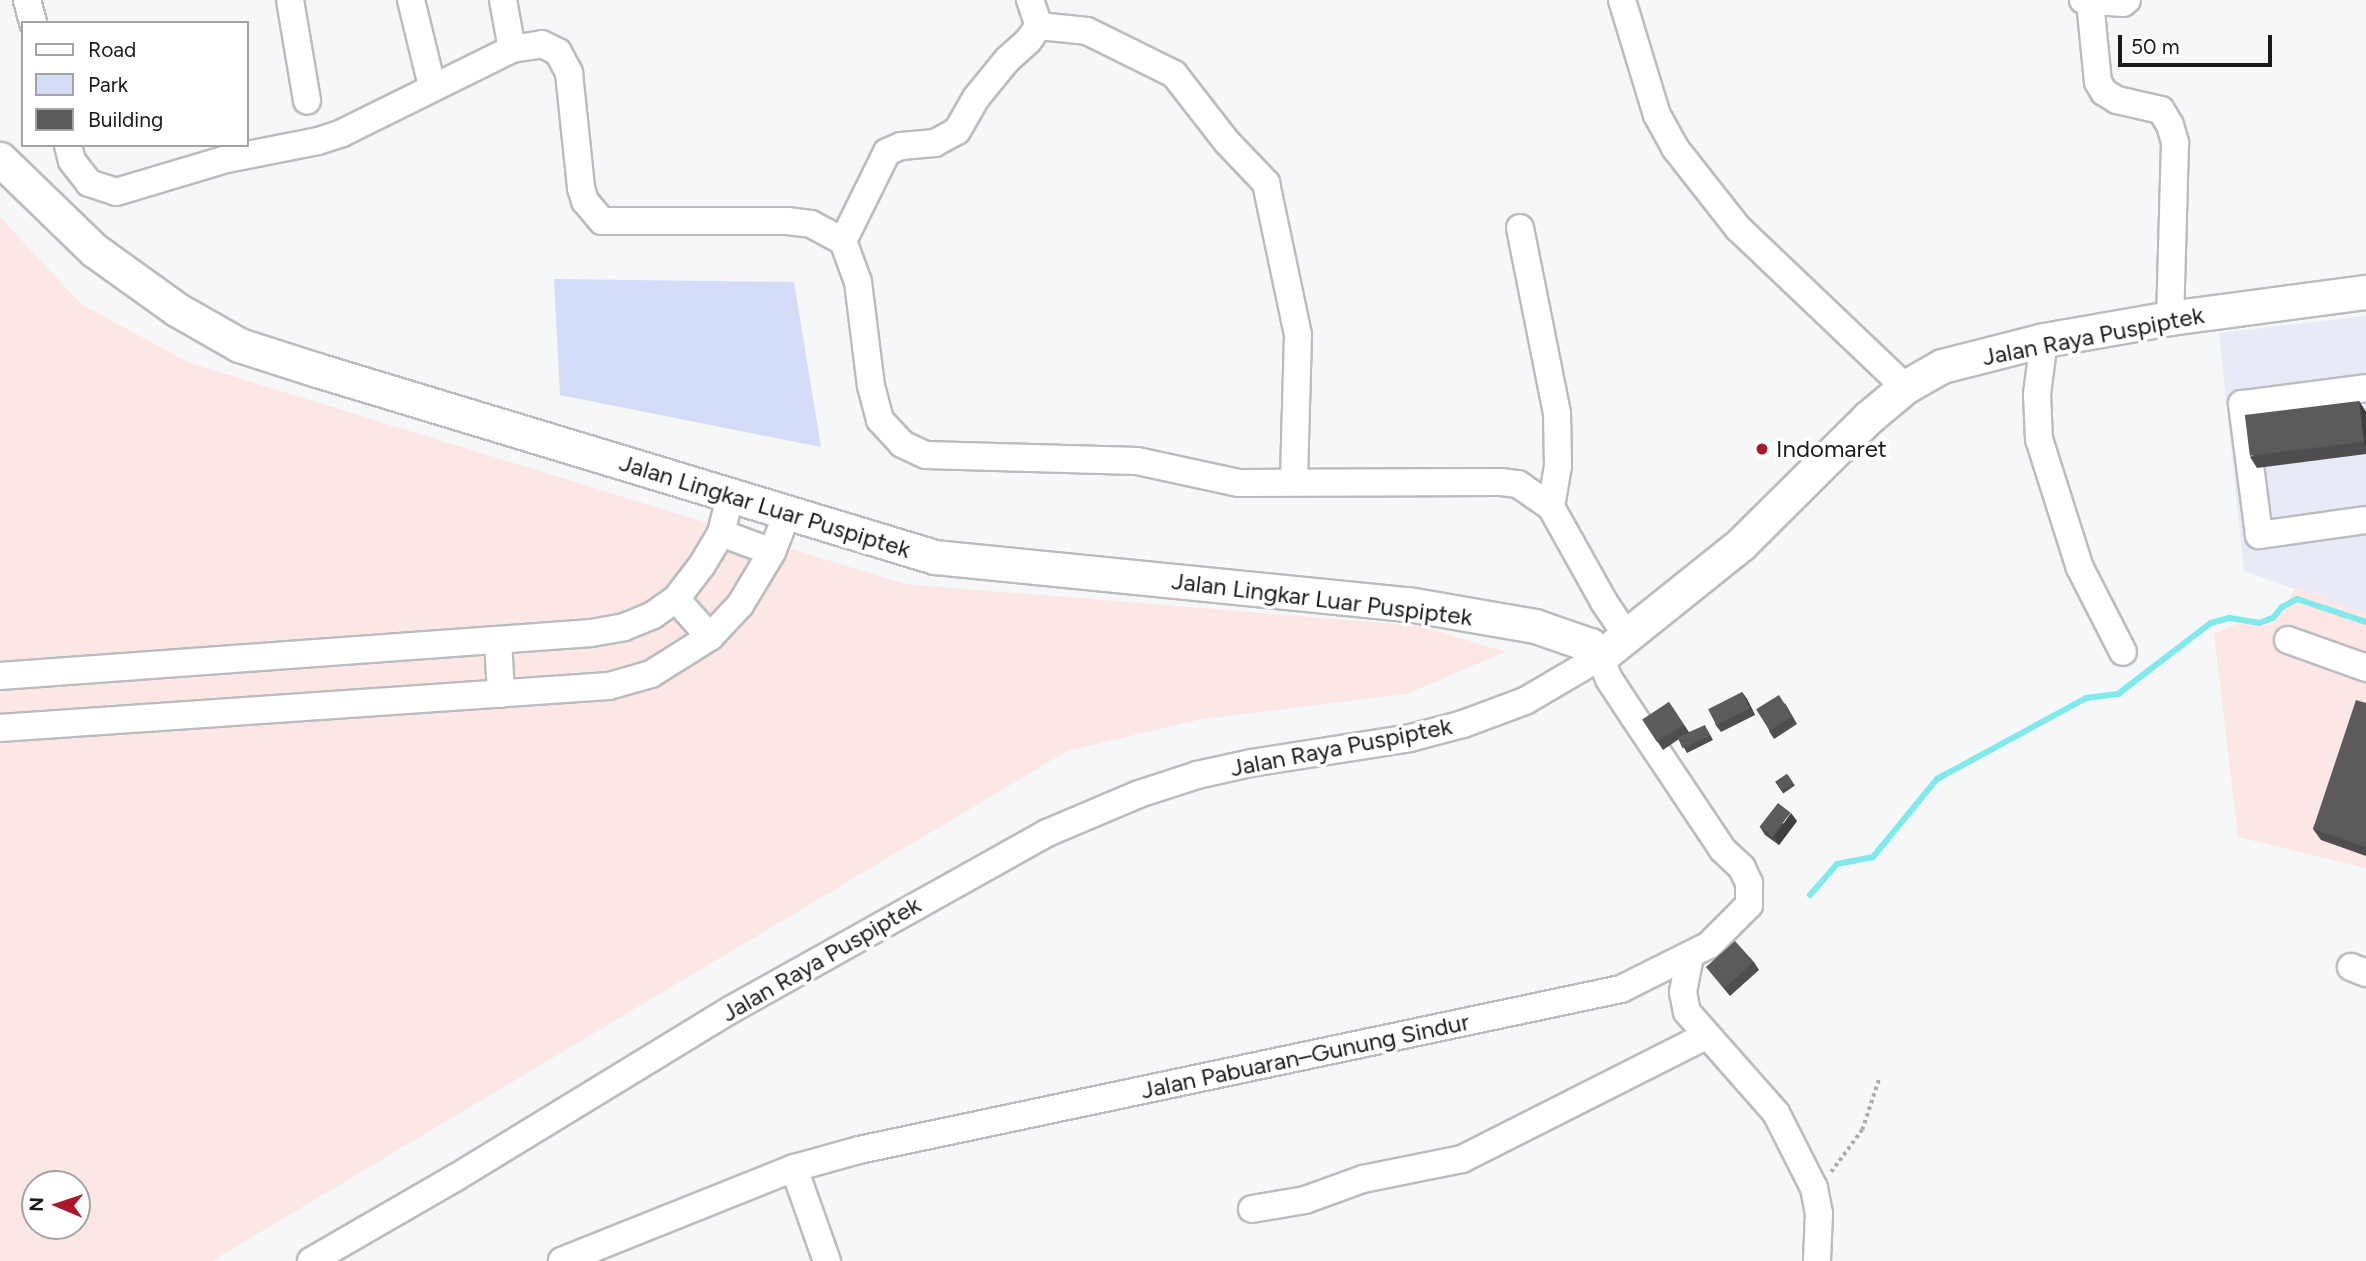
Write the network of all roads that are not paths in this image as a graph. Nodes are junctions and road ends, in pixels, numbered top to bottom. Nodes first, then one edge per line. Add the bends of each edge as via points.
1 (27, 0) edge
2 (290, 0) edge
3 (411, 0) edge
4 (503, 0) edge
5 (1030, 0) edge
6 (1622, 0) edge
7 (2127, 0) edge
8 (2086, 1) edge
9 (32, 21) edge
10 (1039, 26) junction
11 (512, 49) junction
12 (432, 86) junction
13 (307, 101) dead end
14 (68, 147) edge
15 (0, 159) edge
16 (1520, 228) dead end
17 (843, 241) junction
18 (2366, 292) edge
19 (2170, 318) junction
20 (2044, 340) junction
21 (1905, 387) junction
22 (2366, 388) edge
23 (1294, 481) junction
24 (730, 497) junction
25 (1551, 507) junction
26 (787, 514) junction
27 (2366, 520) edge
28 (721, 533) junction
29 (772, 552) junction
30 (676, 599) junction
31 (1627, 636) junction
32 (710, 637) junction
33 (498, 640) junction
34 (2288, 640) dead end
35 (2123, 652) dead end
36 (1600, 657) junction
37 (2366, 668) edge
38 (0, 676) edge
39 (501, 694) junction
40 (0, 729) edge
41 (1690, 956) junction
42 (1706, 1036) junction
43 (794, 1168) junction
44 (1252, 1209) dead end
45 (311, 1261) edge
46 (562, 1261) edge
47 (827, 1261) edge
48 (1817, 1261) edge

1 - 9 street
2 - 13 street
3 - 12 street
4 - 11 street
5 - 10 street
6 - 21 street via 1657,116 1675,148 1738,228
7 - 8 street
8 - 19 street via 2098,82 2104,92 2161,110 2170,124 2175,143
10 - 17 street via 976,98 957,131 935,143 887,152
10 - 23 street via 1087,31 1174,74 1266,183 1298,335
11 - 12 street
11 - 17 street via 542,44 563,60 569,73 581,188 585,201 602,221 788,221 811,223
12 - 14 street via 342,133 227,159 116,192 89,183 72,161
15 - 24 main road, Jalan Lingkar Luar Puspiptek via 94,250 176,309 239,345
16 - 25 street via 1557,413 1558,466
17 - 23 street via 858,282 871,386 880,420 894,438 917,452 1138,461 1221,481
18 - 19 main road, Jalan Raya Puspiptek
19 - 20 main road, Jalan Raya Puspiptek
20 - 21 main road, Jalan Raya Puspiptek via 1942,366
20 - 35 street via 2037,394 2039,439 2080,568
21 - 31 main road, Jalan Raya Puspiptek via 1823,460 1741,544
22 - 27 street via 2242,404 2259,535
23 - 25 street via 1501,482 1518,484
24 - 26 main road, Jalan Lingkar Luar Puspiptek
24 - 28 street
25 - 31 street
26 - 29 street
26 - 36 main road, Jalan Lingkar Luar Puspiptek via 935,558 1433,608 1535,626 1590,645
28 - 29 street
28 - 30 street
29 - 32 street via 740,605
30 - 32 street
30 - 33 street via 624,627 591,634
31 - 36 main road, Jalan Raya Puspiptek
32 - 39 street via 651,674 609,686
33 - 38 street
33 - 39 street
34 - 37 street
36 - 41 street, Jalan Pabuaran–Gunung Sindur via 1634,718 1749,883 1749,905 1710,945
36 - 45 street, Jalan Raya Puspiptek via 1525,701 1463,724 1410,738 1197,775 1047,833 732,1009
39 - 40 street
41 - 42 street via 1684,1006
41 - 43 street, Jalan Pabuaran–Gunung Sindur via 1621,989 872,1147
42 - 44 street via 1462,1159 1363,1179 1305,1200
42 - 48 street via 1776,1113 1814,1188 1819,1213
43 - 46 street, Jalan Pabuaran–Gunung Sindur
43 - 47 street

